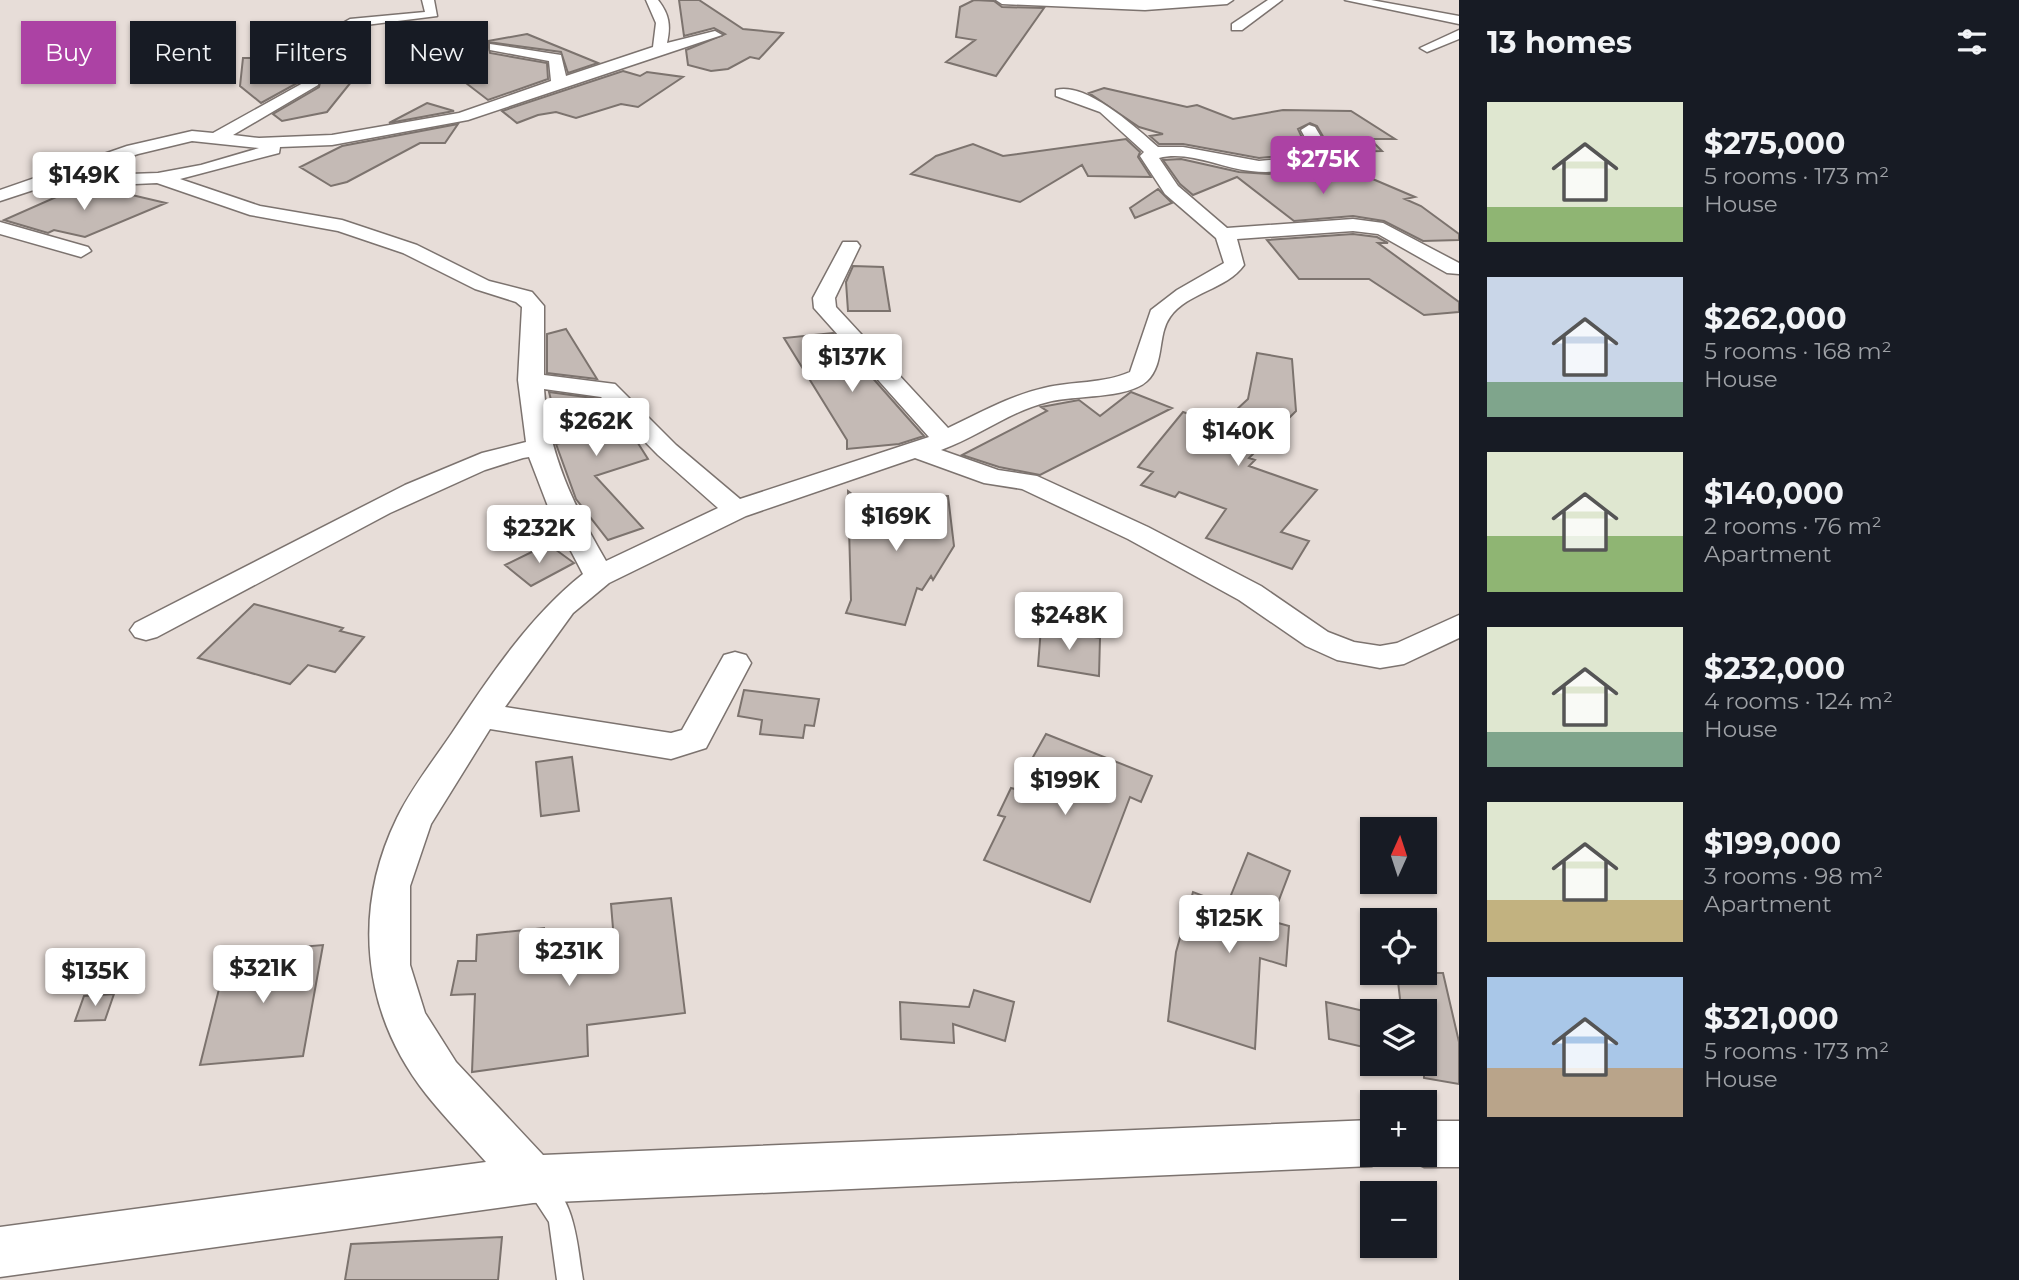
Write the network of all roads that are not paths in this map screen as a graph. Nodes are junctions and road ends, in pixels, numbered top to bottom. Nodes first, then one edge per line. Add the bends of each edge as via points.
1 (428, 0) edge
2 (652, 0) edge
3 (1002, 0) edge
4 (1351, 0) edge
5 (1235, 1) edge
6 (1273, 3) edge
7 (1459, 20) edge
8 (370, 21) edge
9 (1237, 27) dead end
10 (1459, 34) edge
11 (715, 35) dead end
12 (495, 47) dead end
13 (1427, 48) dead end
14 (659, 49) junction
15 (559, 83) junction
16 (310, 84) edge
17 (1061, 93) dead end
18 (237, 107) dead end
19 (1309, 130) dead end
20 (192, 136) junction
21 (216, 138) junction
22 (332, 140) junction
23 (1154, 152) junction
24 (158, 178) junction
25 (37, 184) junction
26 (0, 195) edge
27 (0, 228) edge
28 (1223, 234) junction
29 (850, 246) dead end
30 (81, 251) dead end
31 (1454, 269) dead end
32 (530, 380) junction
33 (945, 440) junction
34 (540, 448) junction
35 (916, 450) junction
36 (736, 510) junction
37 (599, 576) junction
38 (1459, 625) edge
39 (146, 630) dead end
40 (735, 663) dead end
41 (481, 715) junction
42 (1360, 1144) edge
43 (1437, 1144) edge
44 (1459, 1144) edge
45 (533, 1179) junction
46 (0, 1252) edge
47 (570, 1280) edge

1 - 8 street via 429,15
2 - 14 street via 664,15
3 - 5 street via 1145,6
4 - 7 street
5 - 6 street
6 - 9 street
10 - 13 street
11 - 14 street
12 - 15 street via 556,58
14 - 15 street
15 - 22 street via 462,117
16 - 21 street
17 - 23 street via 1106,109
18 - 20 street
19 - 23 street via 1322,152 1316,160 1288,166 1250,166 1176,151
20 - 21 street
20 - 25 street via 133,150
21 - 22 street via 258,143
22 - 24 street via 265,150 204,170
23 - 28 street via 1150,159 1171,190
24 - 25 street
24 - 32 street via 257,211 342,226 410,249 482,285 524,297 533,306
25 - 26 street
27 - 30 street
28 - 31 street via 1374,226
28 - 33 street via 1230,243 1234,265 1184,294 1159,315 1146,365 1138,377 1123,384 1020,401
29 - 33 street via 824,298 825,308
32 - 34 street
32 - 36 street via 607,389
33 - 35 street
34 - 37 street via 552,487
34 - 39 street via 489,458 338,526
35 - 36 street
35 - 38 street via 993,477 1028,482 1126,527 1250,593 1317,639 1348,652 1380,657 1404,653
36 - 37 street
37 - 41 street via 562,606
40 - 41 street via 694,740 671,746
41 - 45 street via 414,821 391,886 389,965 406,1021 440,1077
42 - 45 street
43 - 44 street
45 - 46 street
45 - 47 lane via 561,1217

